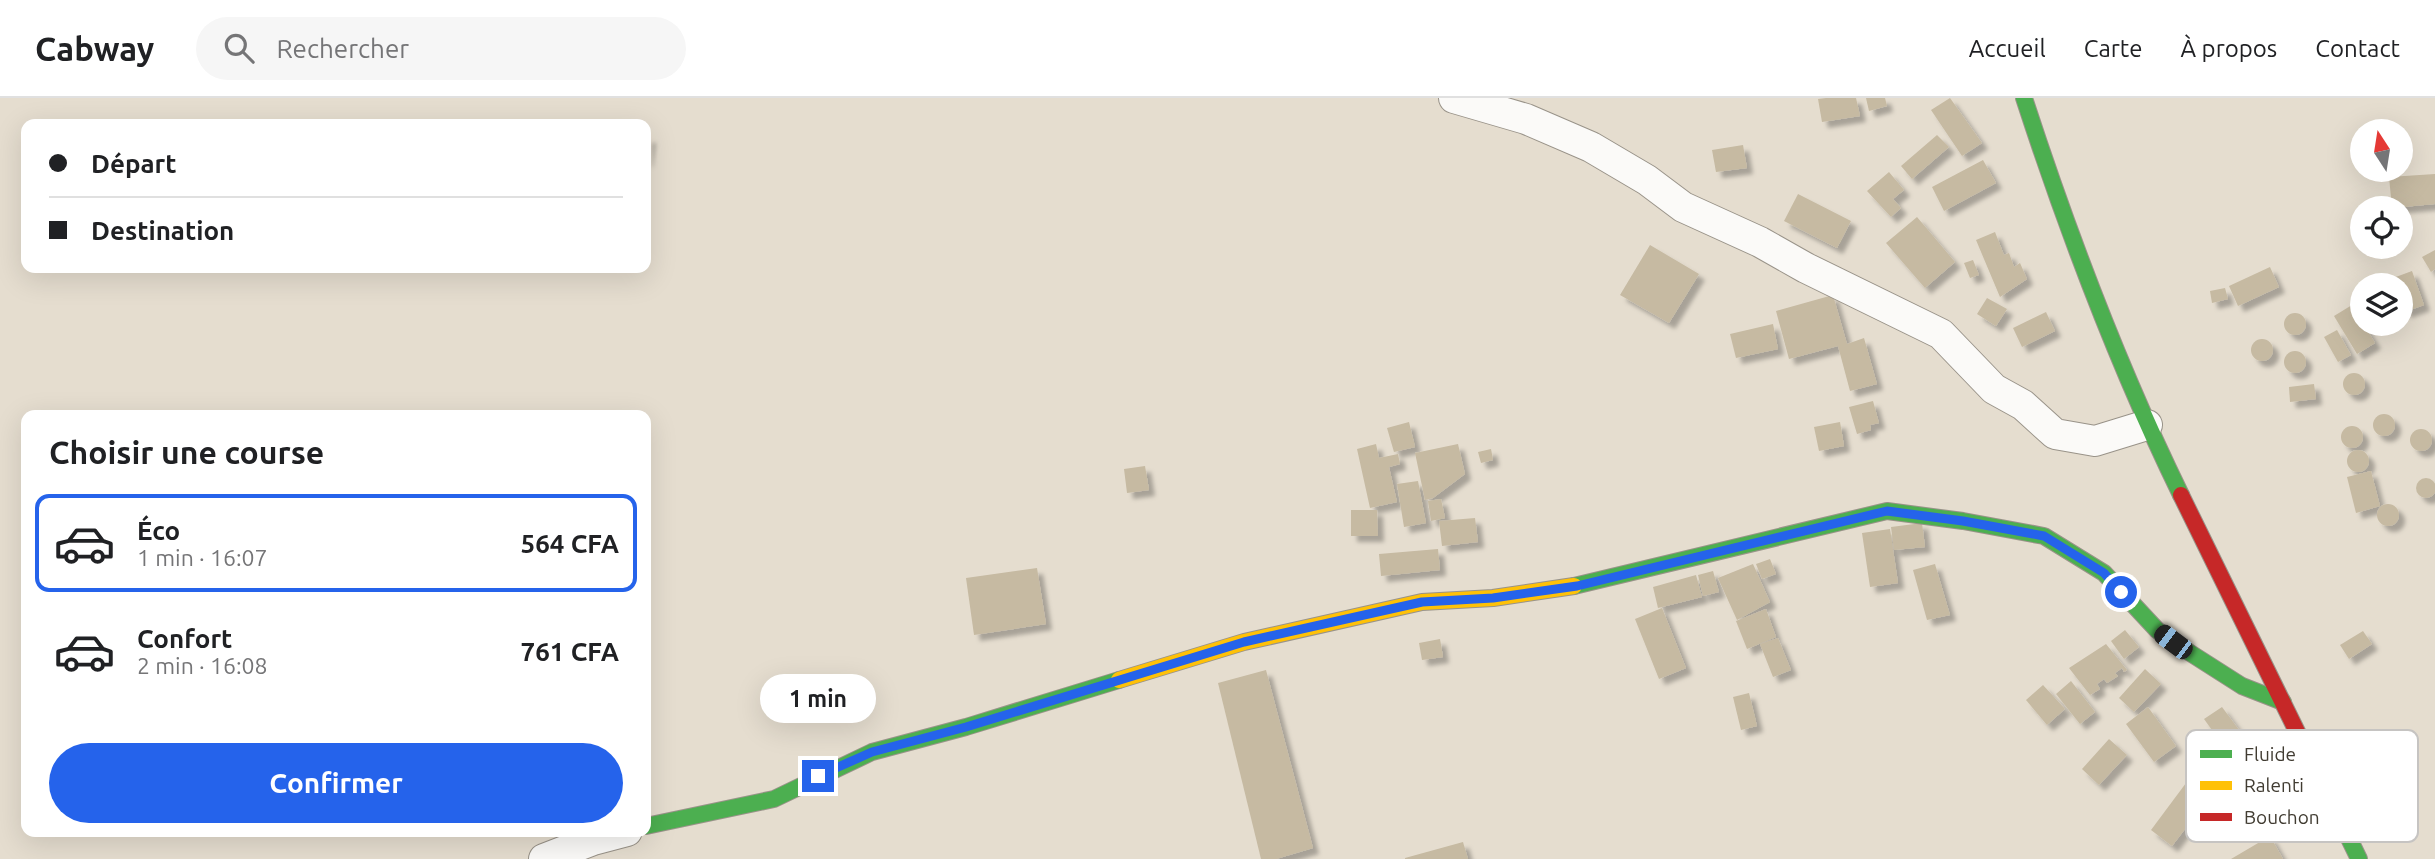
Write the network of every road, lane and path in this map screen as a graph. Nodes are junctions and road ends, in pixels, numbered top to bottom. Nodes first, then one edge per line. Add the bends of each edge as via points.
1 (1454, 98) edge
2 (2024, 98) edge
3 (2147, 425) junction
4 (2283, 702) junction
5 (2297, 730) edge
6 (651, 825) edge
7 (604, 837) edge
8 (2351, 842) edge
9 (544, 859) edge
10 (2359, 859) edge

1 - 3 street via 1526,119 1591,147 1683,207 1941,334 1994,389 2024,405 2055,433 2095,441
2 - 3 street
3 - 4 street
4 - 5 street
4 - 6 street via 2242,686 2173,642 2104,573 2044,536 1887,511 1577,586 1422,602 1244,642 872,752 774,799
7 - 9 street
8 - 10 street

